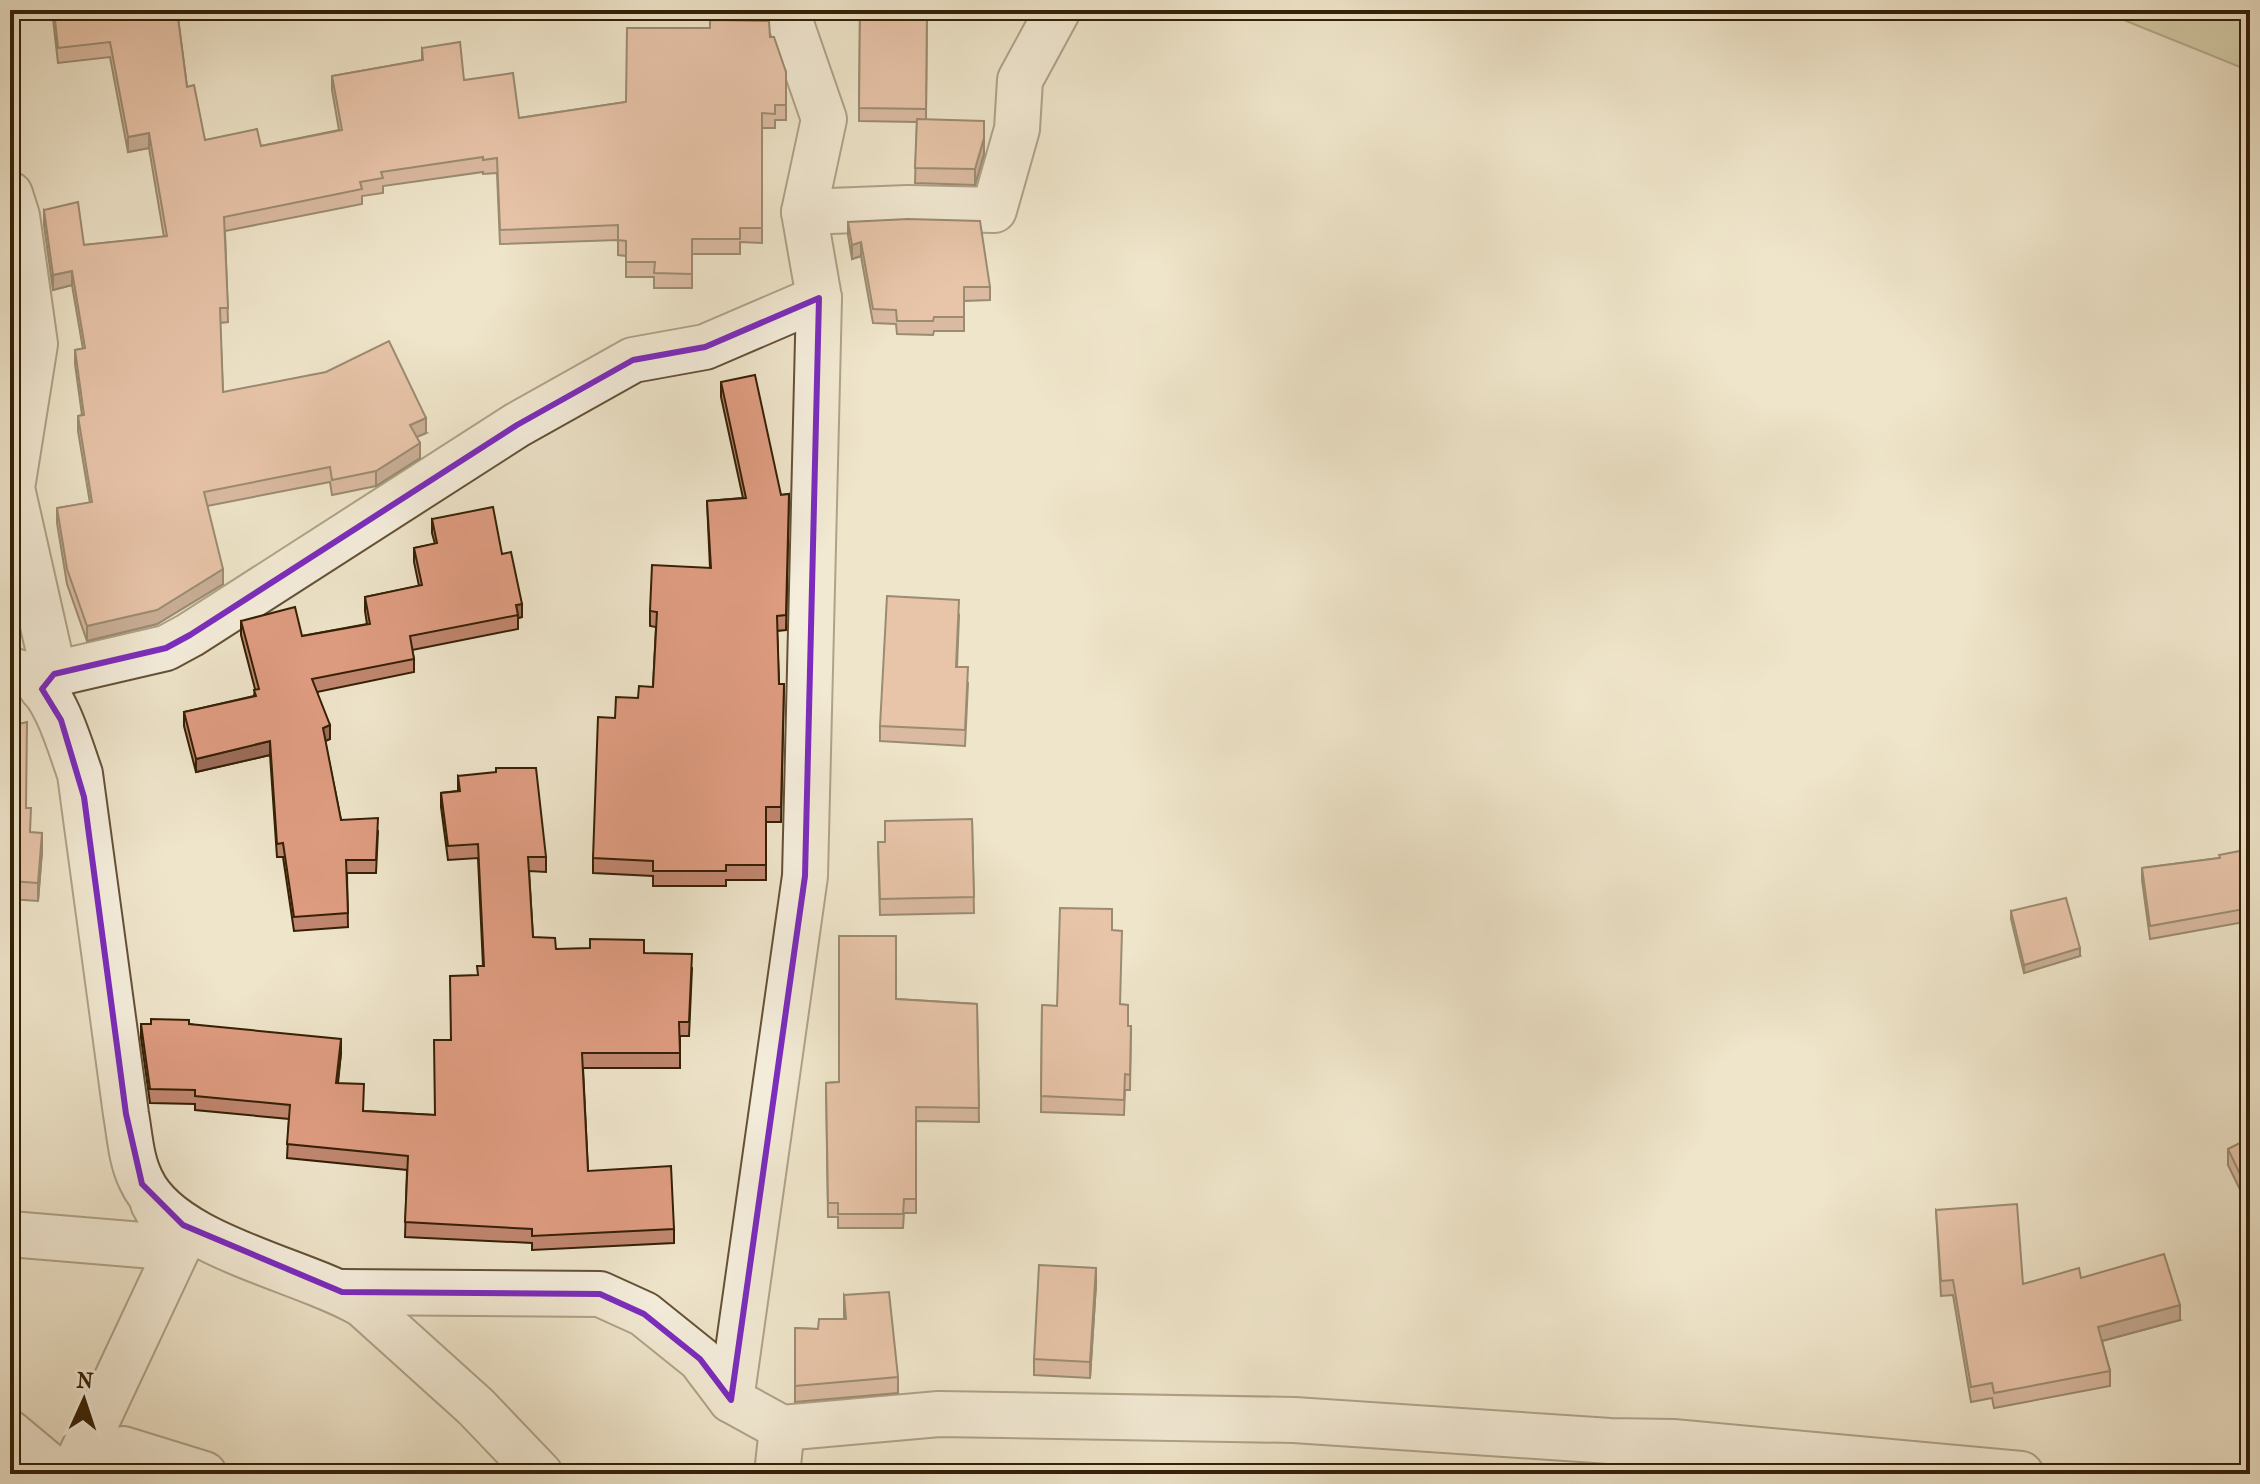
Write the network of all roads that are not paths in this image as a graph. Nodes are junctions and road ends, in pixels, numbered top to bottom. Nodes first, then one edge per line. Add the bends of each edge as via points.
1 (781, 10) edge
2 (1058, 10) edge
3 (10, 194) edge
4 (804, 212) junction
5 (819, 298) junction
6 (35, 678) edge
7 (142, 1184) junction
8 (10, 1234) edge
9 (178, 1248) junction
10 (342, 1292) junction
11 (731, 1400) junction
12 (782, 1428) junction
13 (10, 1433) edge
14 (1609, 1458) edge
15 (59, 1474) edge
16 (72, 1474) edge
17 (82, 1474) edge
18 (204, 1474) edge
19 (540, 1474) edge
20 (777, 1474) edge
21 (2021, 1474) edge

1 - 4 street via 788,15 824,119
2 - 4 street via 1020,80 1017,129 994,210
3 - 6 street via 35,344 12,488
4 - 5 street
5 - 6 street via 705,347 633,360 517,425 166,648
5 - 11 street via 805,876
6 - 7 street via 61,720 80,774 126,1114
7 - 9 street
7 - 10 street via 183,1225
8 - 9 street
9 - 16 street
10 - 11 street via 600,1294 644,1314 700,1359
10 - 19 street via 386,1324
11 - 12 street
12 - 14 street via 954,1414 1294,1420
12 - 20 street
13 - 15 street
14 - 21 street via 1673,1442
17 - 18 street via 123,1449

